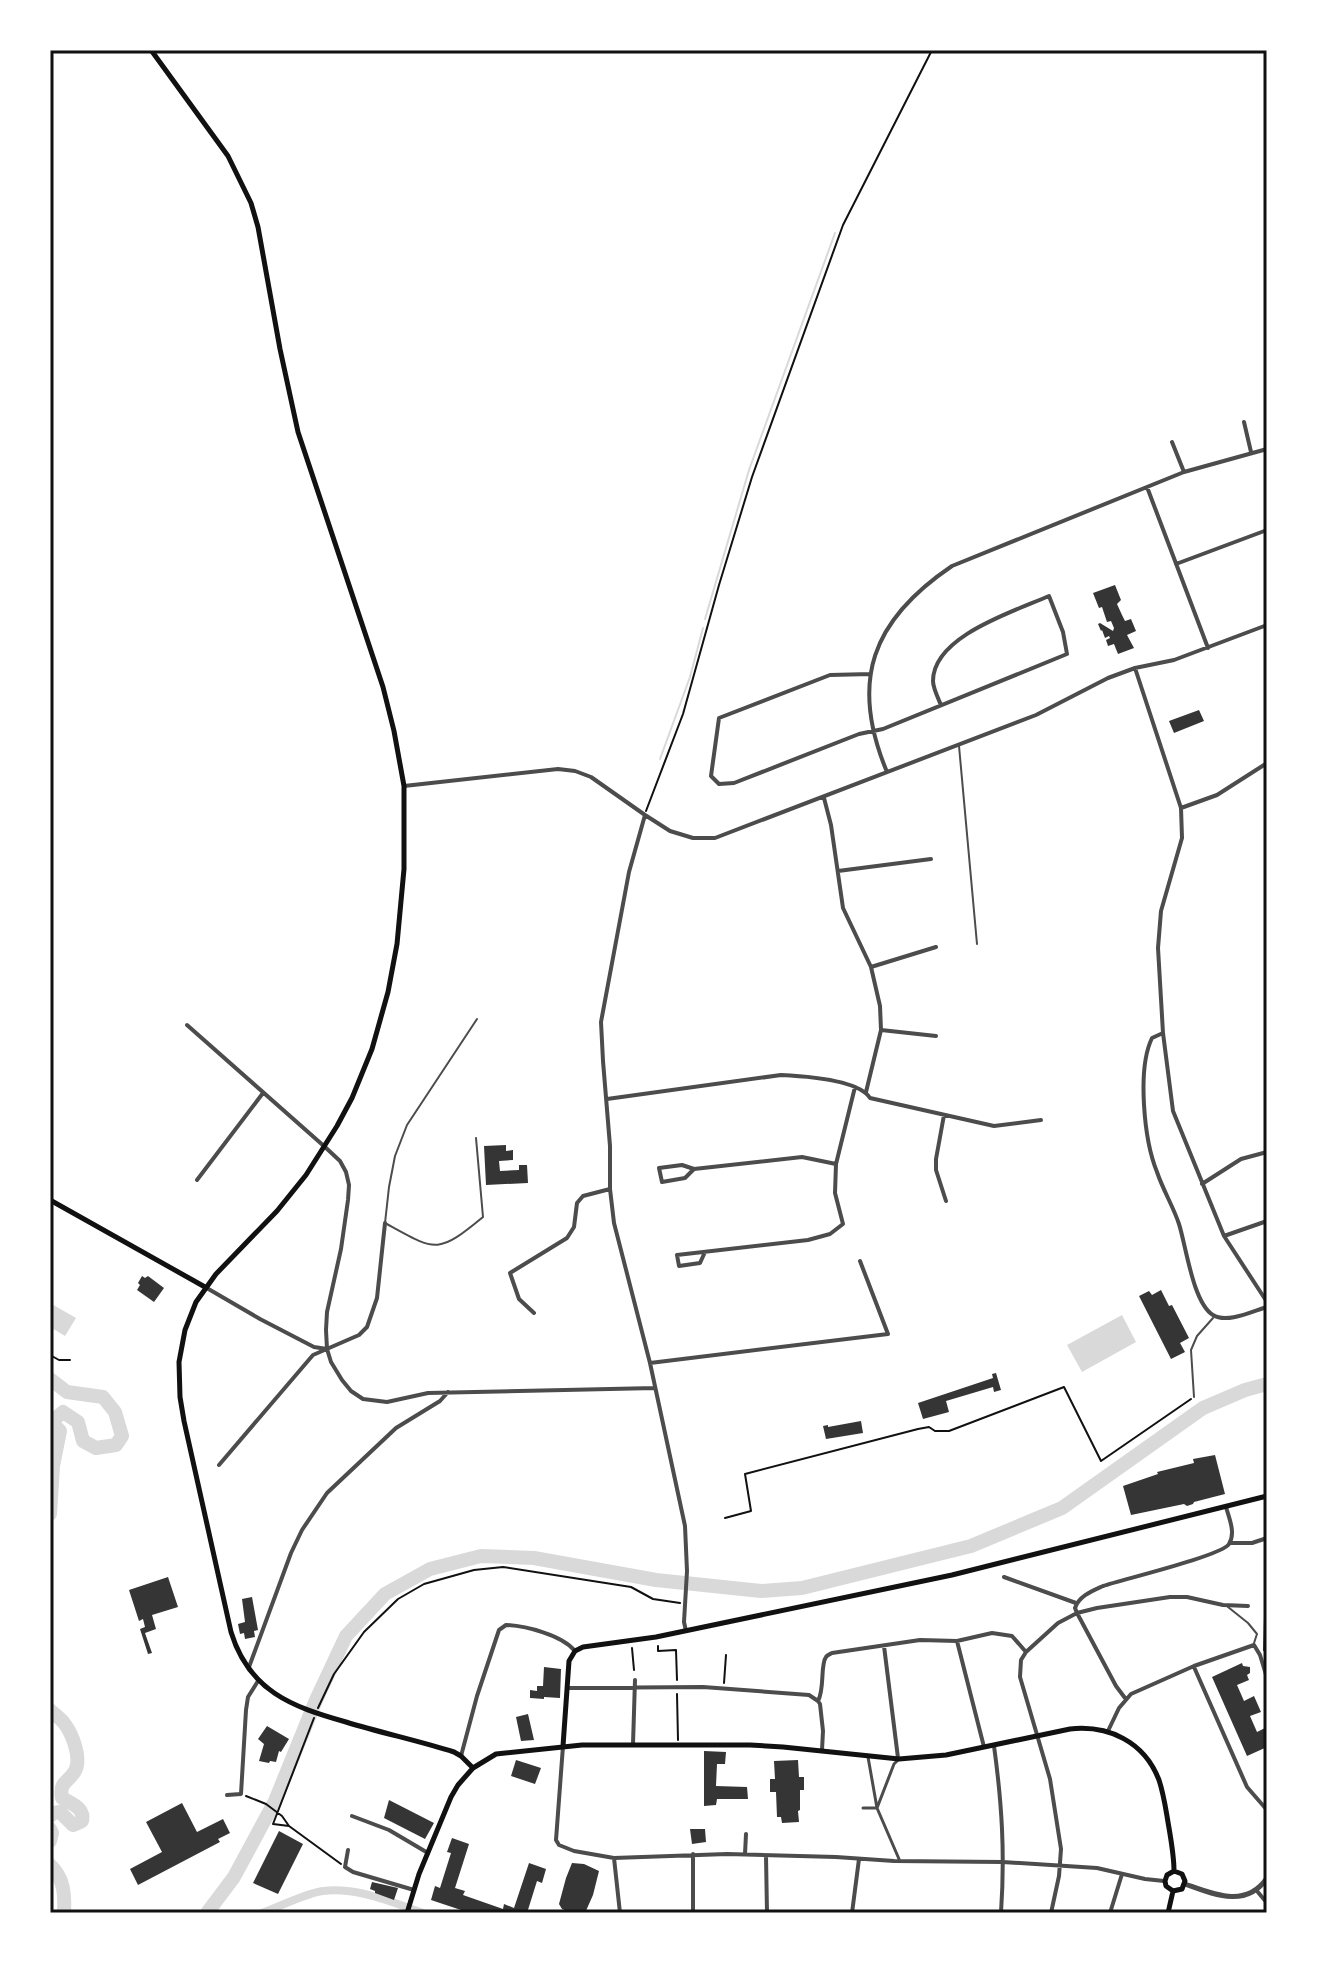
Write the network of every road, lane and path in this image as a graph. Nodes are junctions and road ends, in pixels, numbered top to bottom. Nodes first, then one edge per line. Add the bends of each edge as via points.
1 (151, 50) edge
2 (932, 50) edge
3 (1244, 422) dead end
4 (1172, 442) dead end
5 (1267, 449) edge
6 (1251, 452) junction
7 (1184, 472) junction
8 (1147, 487) junction
9 (1267, 530) edge
10 (1176, 564) junction
11 (1267, 625) edge
12 (1208, 648) junction
13 (1135, 668) junction
14 (871, 674) junction
15 (941, 705) junction
16 (872, 731) junction
17 (959, 745) junction
18 (1267, 763) edge
19 (887, 772) junction
20 (404, 786) junction
21 (824, 798) junction
22 (1181, 808) junction
23 (645, 815) junction
24 (931, 859) dead end
25 (838, 871) junction
26 (977, 944) dead end
27 (936, 947) dead end
28 (871, 967) junction
29 (477, 1019) dead end
30 (187, 1025) dead end
31 (881, 1030) junction
32 (1163, 1033) junction
33 (936, 1036) dead end
34 (855, 1087) junction
35 (263, 1092) junction
36 (866, 1092) junction
37 (607, 1099) junction
38 (944, 1115) junction
39 (1041, 1120) dead end
40 (476, 1138) dead end
41 (325, 1147) junction
42 (1267, 1152) edge
43 (836, 1164) junction
44 (694, 1169) junction
45 (197, 1180) dead end
46 (1202, 1184) junction
47 (610, 1189) junction
48 (50, 1200) edge
49 (946, 1201) dead end
50 (1267, 1221) edge
51 (385, 1223) junction
52 (1224, 1236) junction
53 (705, 1252) junction
54 (860, 1261) dead end
55 (205, 1287) junction
56 (1267, 1304) edge
57 (534, 1313) dead end
58 (1215, 1317) junction
59 (327, 1349) junction
60 (50, 1355) edge
61 (70, 1360) dead end
62 (650, 1363) junction
63 (655, 1388) junction
64 (448, 1392) junction
65 (1194, 1397) joint
66 (219, 1465) dead end
67 (1267, 1496) edge
68 (1226, 1507) junction
69 (725, 1518) dead end
70 (1267, 1538) edge
71 (1230, 1543) junction
72 (1004, 1577) dead end
73 (685, 1602) junction
74 (1076, 1603) junction
75 (1223, 1605) junction
76 (1248, 1606) dead end
77 (1077, 1613) junction
78 (686, 1631) junction
79 (631, 1641) junction
80 (957, 1641) junction
81 (1254, 1645) junction
82 (658, 1646) dead end
83 (884, 1646) junction
84 (575, 1651) junction
85 (1026, 1652) junction
86 (726, 1655) dead end
87 (1194, 1666) junction
88 (248, 1668) junction
89 (634, 1670) dead end
90 (1267, 1678) edge
91 (635, 1680) dead end
92 (258, 1681) junction
93 (677, 1686) junction
94 (634, 1687) junction
95 (568, 1688) junction
96 (724, 1688) junction
97 (1125, 1699) junction
98 (818, 1701) junction
99 (1108, 1731) junction
100 (1037, 1736) junction
101 (633, 1744) junction
102 (678, 1745) junction
103 (563, 1746) junction
104 (994, 1746) junction
105 (984, 1748) junction
106 (822, 1750) junction
107 (461, 1756) junction
108 (868, 1757) junction
109 (899, 1759) junction
110 (473, 1768) junction
111 (241, 1794) junction
112 (227, 1795) dead end
113 (863, 1808) dead end
114 (877, 1808) junction
115 (1267, 1810) edge
116 (352, 1816) dead end
117 (289, 1826) junction
118 (746, 1834) dead end
119 (348, 1850) dead end
120 (428, 1853) junction
121 (693, 1854) junction
122 (745, 1854) junction
123 (766, 1855) junction
124 (614, 1858) junction
125 (859, 1859) junction
126 (899, 1861) junction
127 (1003, 1862) junction
128 (1061, 1865) junction
129 (345, 1867) junction
130 (1174, 1871) junction
131 (1122, 1874) junction
132 (1267, 1878) edge
133 (1165, 1881) junction
134 (1185, 1884) junction
135 (414, 1890) junction
136 (1173, 1891) junction
137 (1257, 1891) junction
138 (1267, 1903) edge
139 (407, 1913) edge
140 (620, 1913) edge
141 (693, 1913) edge
142 (767, 1913) edge
143 (852, 1913) edge
144 (1001, 1913) edge
145 (1051, 1913) edge
146 (1110, 1913) edge
147 (1168, 1913) edge

1 - 20 main road via 228,156 251,203 298,432 383,687
2 - 23 path via 843,225 752,477 683,714
3 - 6 street
4 - 7 street
5 - 6 street
6 - 7 street
7 - 8 street
8 - 10 street
8 - 14 street via 952,566 931,580 886,629
9 - 10 street
10 - 12 street
11 - 12 street
12 - 13 street
13 - 17 street
13 - 22 street
14 - 16 street
14 - 16 street via 830,675 719,718 711,776 719,784 734,783
15 - 15 street via 1067,654 1049,596 955,641 939,659 933,682
15 - 16 street
16 - 19 street
17 - 19 street
17 - 26 lane
18 - 22 street via 1217,795
19 - 21 street
20 - 23 street via 575,771
20 - 41 main road via 404,869 388,992 368,1059
21 - 23 street via 715,838 670,831
21 - 25 street
22 - 32 street via 1182,838 1161,911 1158,948
23 - 37 street via 601,1022
24 - 25 street
25 - 28 street via 843,908
27 - 28 street
28 - 31 street
29 - 51 lane via 407,1125 395,1156
30 - 35 street
31 - 33 street
31 - 36 street
32 - 46 street via 1173,1111
32 - 58 street via 1152,1038 1144,1062 1148,1136 1191,1273
34 - 36 street
34 - 37 street via 781,1075
34 - 43 street
35 - 41 street
35 - 45 street
36 - 38 street via 870,1098
37 - 47 street
38 - 39 street via 994,1126
38 - 49 street via 936,1170
40 - 51 lane via 483,1217 442,1246 423,1244
41 - 55 main road via 277,1211
41 - 59 street via 340,1161 349,1185 327,1312
42 - 46 street via 1241,1159
43 - 44 street via 802,1157
43 - 53 street via 835,1193 843,1224 830,1234
44 - 44 street via 682,1165 659,1168 662,1182 685,1178
46 - 52 street
47 - 57 street via 583,1196 567,1238 510,1273 519,1299
47 - 62 street
48 - 55 main road
50 - 52 street
51 - 59 street via 377,1298 367,1327
52 - 56 street
53 - 53 street via 700,1263 679,1266 677,1255
54 - 62 street via 888,1334
55 - 59 street via 314,1347
55 - 88 main road via 181,1345 180,1397 231,1632
56 - 58 street via 1228,1318
58 - 65 lane via 1191,1350
59 - 64 street via 342,1380 363,1399 387,1402
59 - 66 street via 313,1355
60 - 61 path
62 - 63 street
63 - 64 street
63 - 73 street via 685,1526
64 - 88 street via 396,1428 327,1493 291,1553
65 - 69 path via 1101,1461 1064,1387 949,1431 918,1429 745,1474 751,1511
67 - 68 main road
68 - 71 street
68 - 78 main road via 952,1575
70 - 71 street
71 - 74 street via 1205,1557 1103,1586
72 - 74 street
73 - 78 street
73 - 117 path via 653,1599 631,1587 503,1567 424,1584 398,1599 364,1632 334,1674 273,1824
74 - 77 street
75 - 76 street
75 - 77 street via 1170,1597
75 - 81 lane via 1253,1628
77 - 85 street
77 - 97 street
78 - 79 main road
79 - 84 main road
79 - 89 path
80 - 83 street
80 - 85 street via 1003,1634
80 - 105 street
81 - 87 street
81 - 90 street
82 - 93 path via 658,1651 676,1650
83 - 98 street via 828,1654
83 - 109 street
84 - 95 main road via 569,1661
84 - 107 street via 562,1640 519,1626 499,1630
85 - 100 street via 1020,1677
86 - 96 path
87 - 97 street
87 - 115 street via 1247,1787
88 - 92 main road
91 - 94 street
92 - 107 main road via 294,1706
92 - 111 street via 246,1710
93 - 94 street
93 - 96 street
93 - 102 path
94 - 95 street
94 - 101 street
95 - 103 main road
96 - 98 street via 798,1693
97 - 99 street
98 - 106 street
99 - 100 main road via 1081,1728
99 - 130 main road via 1134,1746 1153,1768 1163,1795
100 - 104 main road
100 - 128 street via 1054,1795
101 - 102 main road
101 - 103 main road
102 - 106 main road
103 - 110 main road via 496,1754
103 - 124 street via 556,1840 574,1851
104 - 105 main road
104 - 127 street
105 - 109 main road
106 - 108 main road
107 - 110 main road
108 - 109 main road
108 - 114 street
109 - 114 street
110 - 120 main road via 451,1797
111 - 112 street
111 - 117 path via 266,1804
113 - 114 street
114 - 126 street
116 - 120 street
117 - 129 path
118 - 122 street
119 - 129 street
120 - 135 main road
121 - 122 street
121 - 124 street
121 - 141 street
122 - 123 street
123 - 125 street
123 - 142 street
124 - 140 street
125 - 126 street
125 - 143 street
126 - 127 street
127 - 128 street
127 - 144 street
128 - 131 street
128 - 145 street
129 - 135 street
130 - 133 main road
130 - 134 main road via 1184,1876
131 - 133 street
131 - 146 street
132 - 137 street
133 - 136 main road
134 - 136 main road
134 - 137 street via 1235,1897
135 - 139 main road
136 - 147 main road
137 - 138 street

